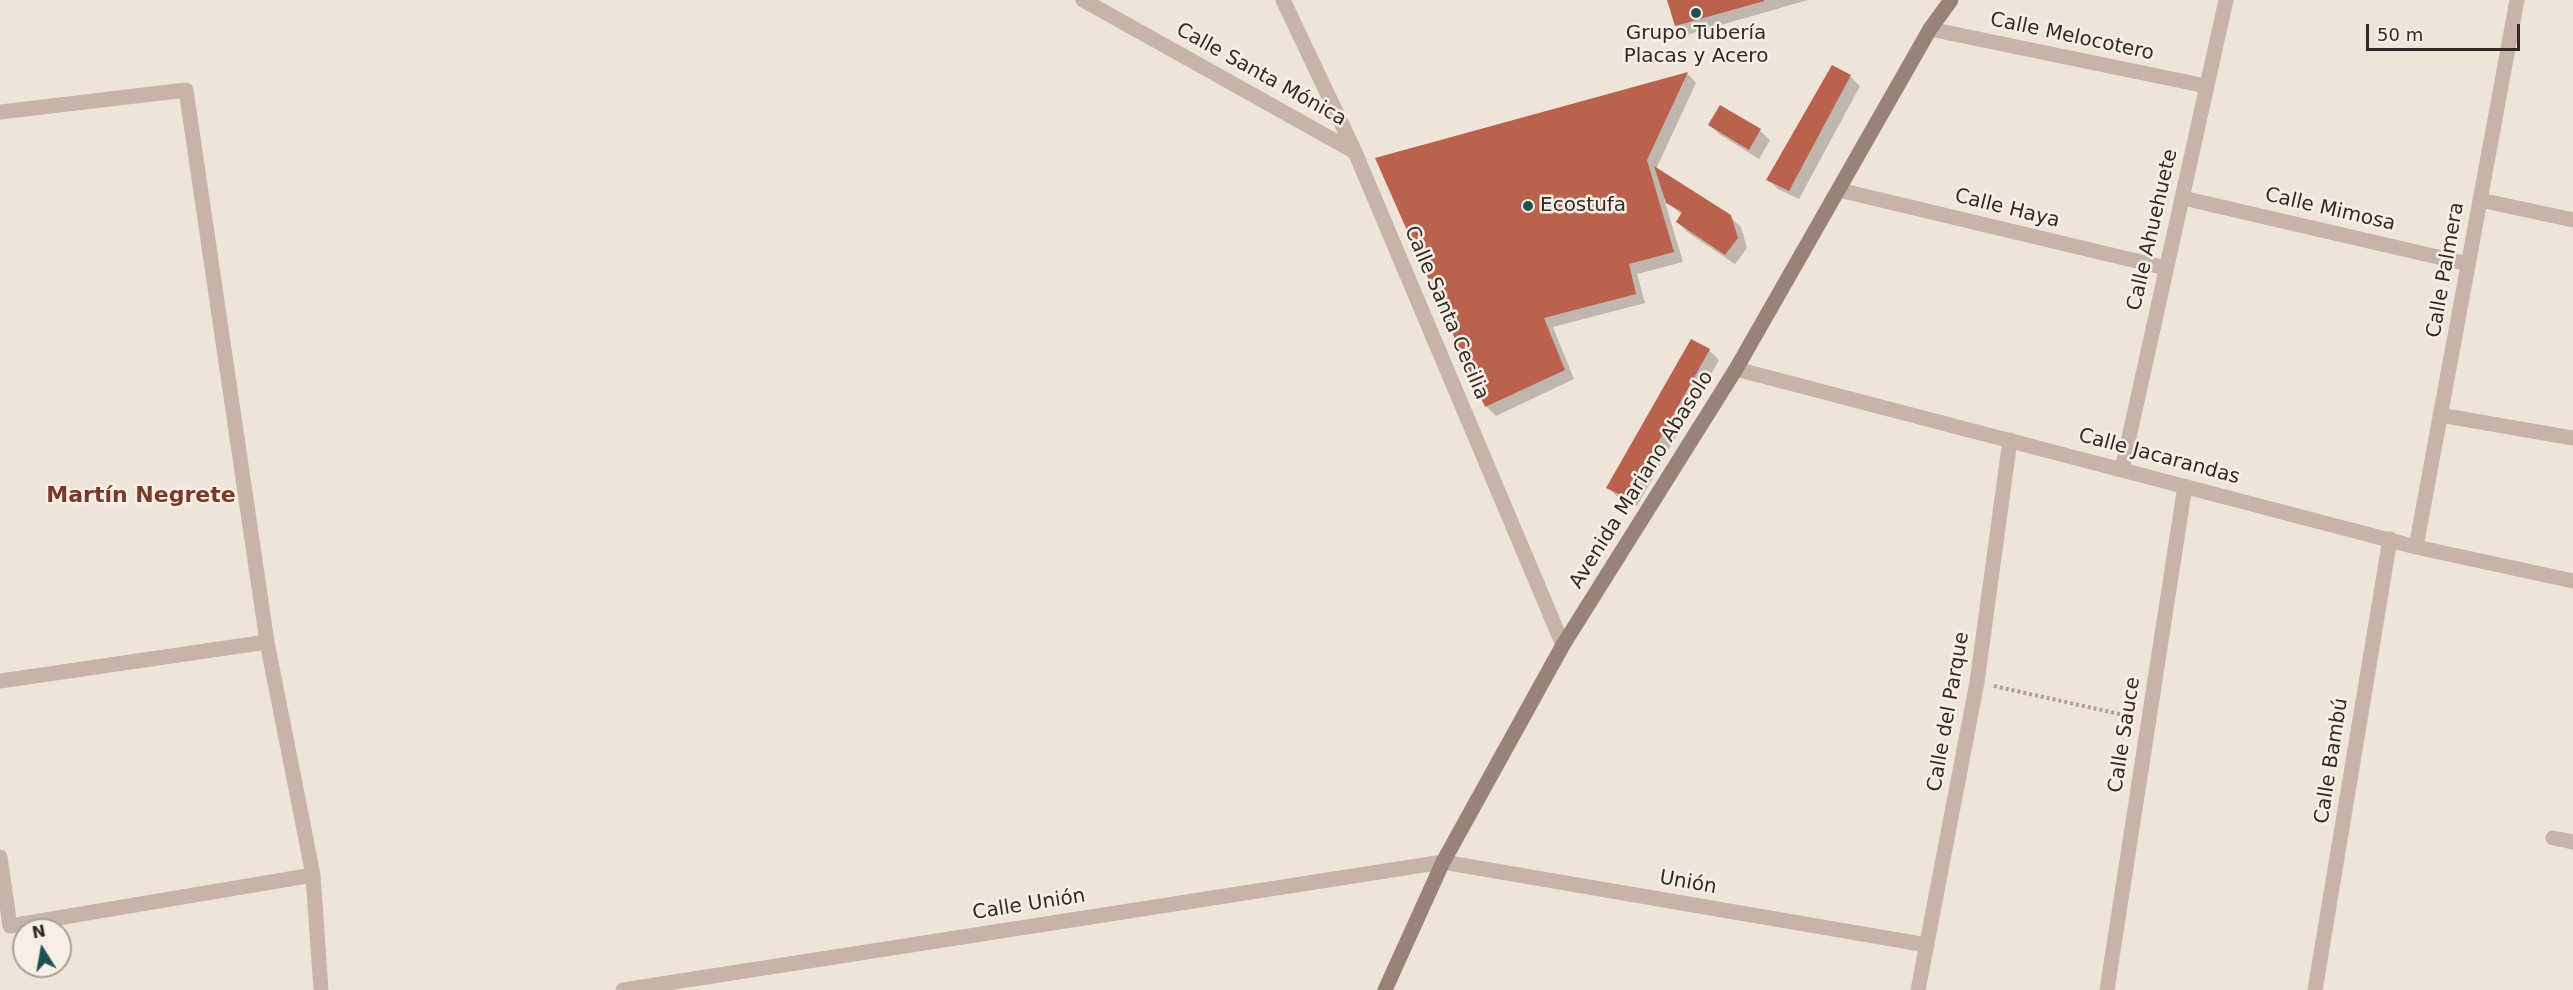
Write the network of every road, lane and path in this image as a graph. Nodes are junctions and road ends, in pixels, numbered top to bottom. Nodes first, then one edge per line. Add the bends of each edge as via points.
1 (1083, 0) edge
2 (1283, 0) edge
3 (1951, 0) edge
4 (2226, 0) edge
5 (2517, 0) edge
6 (1930, 29) junction
7 (2206, 86) junction
8 (0, 112) edge
9 (1355, 152) junction
10 (1839, 190) junction
11 (2183, 198) junction
12 (2480, 200) junction
13 (2573, 220) edge
14 (2468, 264) junction
15 (2166, 268) junction
16 (1736, 369) junction
17 (2440, 414) junction
18 (2573, 438) edge
19 (2010, 440) junction
20 (2122, 470) junction
21 (2185, 486) junction
22 (2390, 539) junction
23 (2416, 547) junction
24 (2573, 580) edge
25 (267, 642) junction
26 (1563, 645) junction
27 (0, 681) edge
28 (1977, 682) junction
29 (2149, 720) junction
30 (2553, 838) dead end
31 (2573, 842) edge
32 (0, 857) edge
33 (1443, 862) junction
34 (313, 875) junction
35 (1927, 945) junction
36 (321, 990) edge
37 (623, 990) edge
38 (1385, 990) edge
39 (1918, 990) edge
40 (2107, 990) edge
41 (2315, 990) edge

1 - 9 street, Calle Santa Mónica
2 - 9 street, Calle Santa Cecilia
3 - 6 street, Avenida Mariano Abasolo
4 - 7 street, Calle Ahuehuete
5 - 12 street, Calle Palmera
6 - 7 street, Calle Melocotero
6 - 10 street, Avenida Mariano Abasolo
7 - 11 street, Calle Ahuehuete
8 - 25 street via 186,90
9 - 26 street, Calle Santa Cecilia
10 - 15 street, Calle Haya
10 - 16 street, Avenida Mariano Abasolo
11 - 14 street, Calle Mimosa
11 - 15 street, Calle Ahuehuete
12 - 13 street
12 - 14 street, Calle Palmera
14 - 17 street, Calle Palmera
15 - 20 street, Calle Ahuehuete
16 - 19 street, Calle Jacarandas
16 - 26 street, Avenida Mariano Abasolo
17 - 18 street
17 - 23 street, Calle Palmera
19 - 20 street, Calle Jacarandas
19 - 28 street, Calle del Parque
20 - 21 street, Calle Jacarandas
21 - 22 street, Calle Jacarandas
21 - 29 street, Calle Sauce
22 - 23 street, Calle Jacarandas
22 - 41 street, Calle Bambú
23 - 24 street, Calle Jacarandas
25 - 27 street
25 - 34 street
26 - 33 street, Avenida Mariano Abasolo
28 - 29 path
28 - 35 street, Calle del Parque
29 - 40 street, Calle Sauce
30 - 31 street
32 - 34 street via 10,926
33 - 35 street, Unión
33 - 37 street, Calle Unión
33 - 38 street, Avenida Mariano Abasolo
34 - 36 street
35 - 39 street, Calle del Parque

